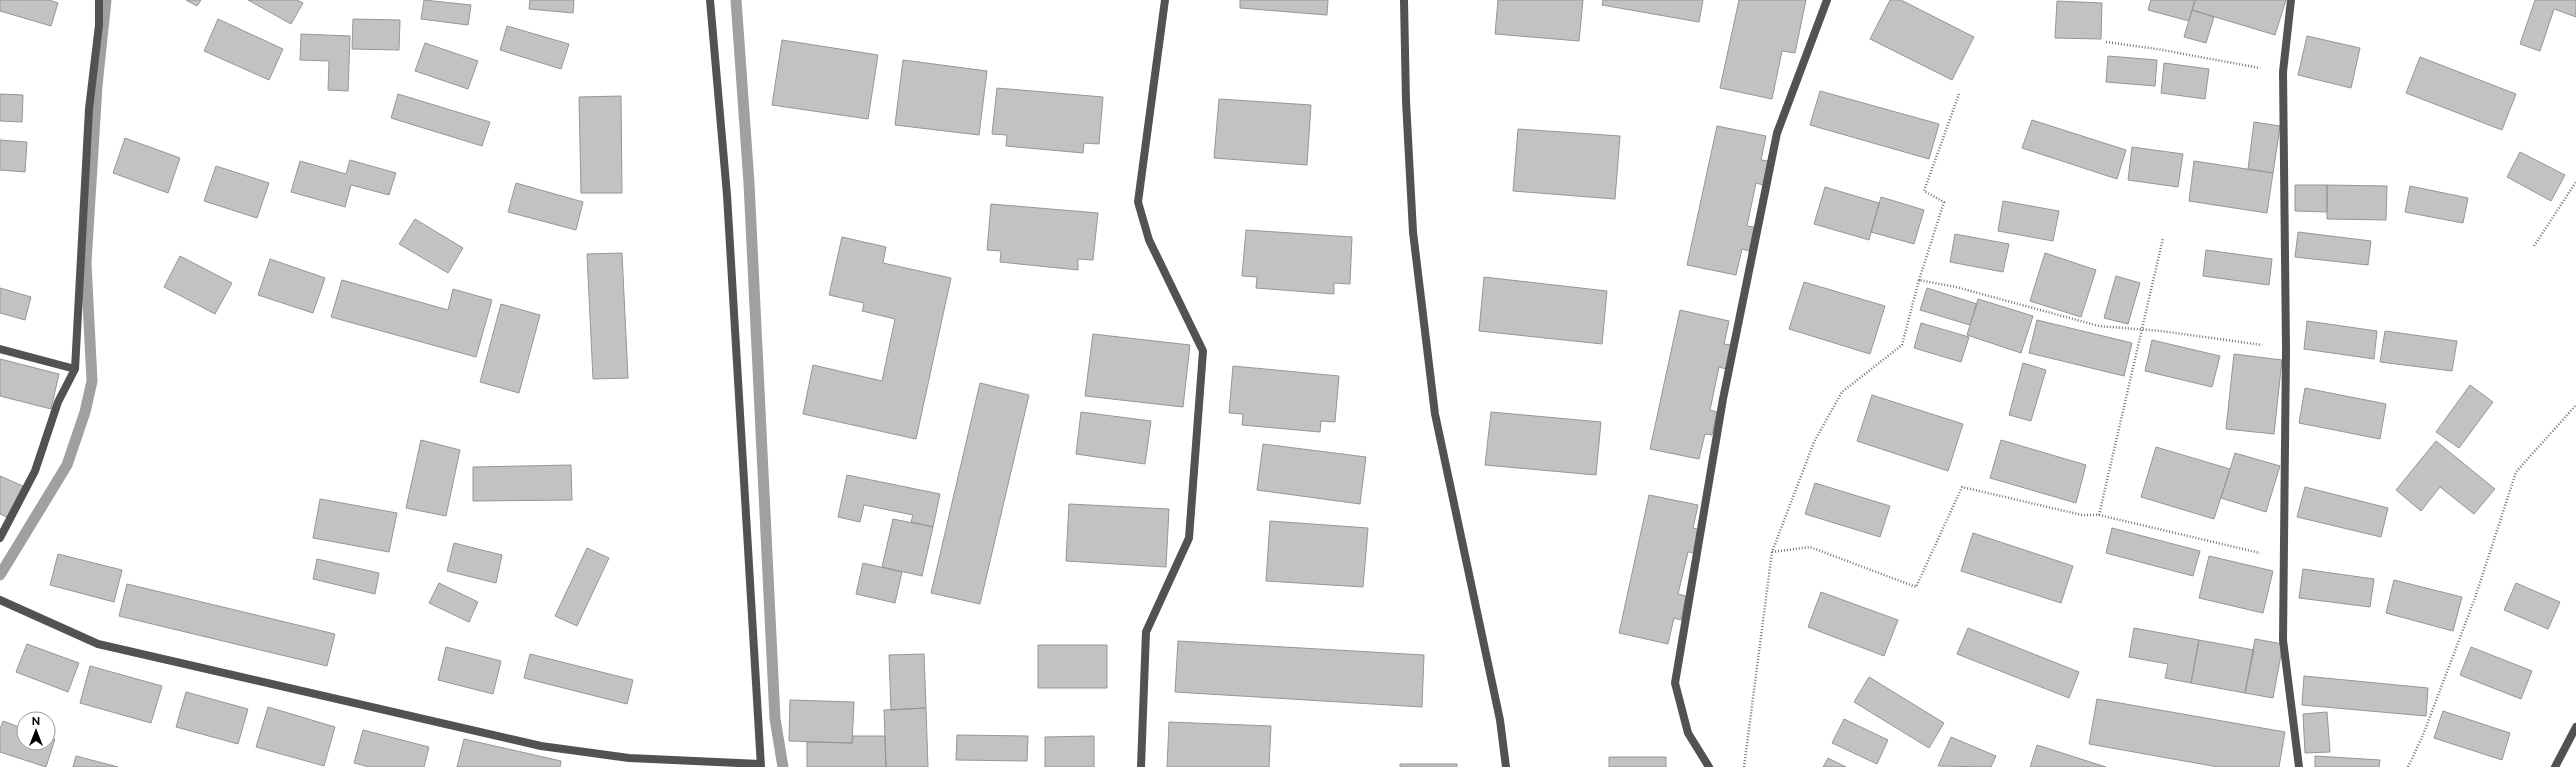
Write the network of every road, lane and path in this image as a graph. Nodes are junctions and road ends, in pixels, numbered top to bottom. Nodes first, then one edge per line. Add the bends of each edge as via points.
1 (99, 0) edge
2 (710, 0) edge
3 (1165, 0) edge
4 (1404, 0) edge
5 (1827, 0) edge
6 (2291, 0) edge
7 (2106, 42) dead end
8 (2283, 72) junction
9 (1959, 94) dead end
10 (2576, 182) edge
11 (2164, 238) dead end
12 (2534, 246) dead end
13 (1919, 280) junction
14 (2141, 329) junction
15 (2286, 348) junction
16 (0, 349) edge
17 (75, 369) junction
18 (2576, 405) edge
19 (2099, 516) junction
20 (0, 538) edge
21 (1772, 552) junction
22 (2283, 558) junction
23 (0, 600) edge
24 (2576, 727) edge
25 (760, 765) edge
26 (1141, 767) edge
27 (1506, 767) edge
28 (1710, 767) edge
29 (1744, 767) edge
30 (2299, 767) edge
31 (2408, 767) edge
32 (2555, 767) edge

1 - 17 street via 87,141
2 - 25 street via 727,195
3 - 26 street via 1138,202 1148,240 1203,351 1188,538 1146,632
4 - 27 street via 1413,232 1435,414 1500,720
5 - 28 street via 1776,133 1723,399 1675,683 1688,733
6 - 8 street
7 - 8 path
8 - 15 street
9 - 13 path via 1924,191 1944,202
10 - 12 path
11 - 14 path
13 - 14 path via 1956,287 2099,326
13 - 21 path via 1902,345 1842,392 1814,442
14 - 15 path
14 - 19 path
15 - 22 street
16 - 17 street
17 - 20 street via 58,402 35,471
18 - 31 path via 2516,472 2475,598 2423,735
19 - 21 path via 2082,515 1962,487 1916,588 1810,547
19 - 22 path
21 - 29 path
22 - 30 street via 2283,640
23 - 25 street via 98,644 541,746 629,758
24 - 32 street

